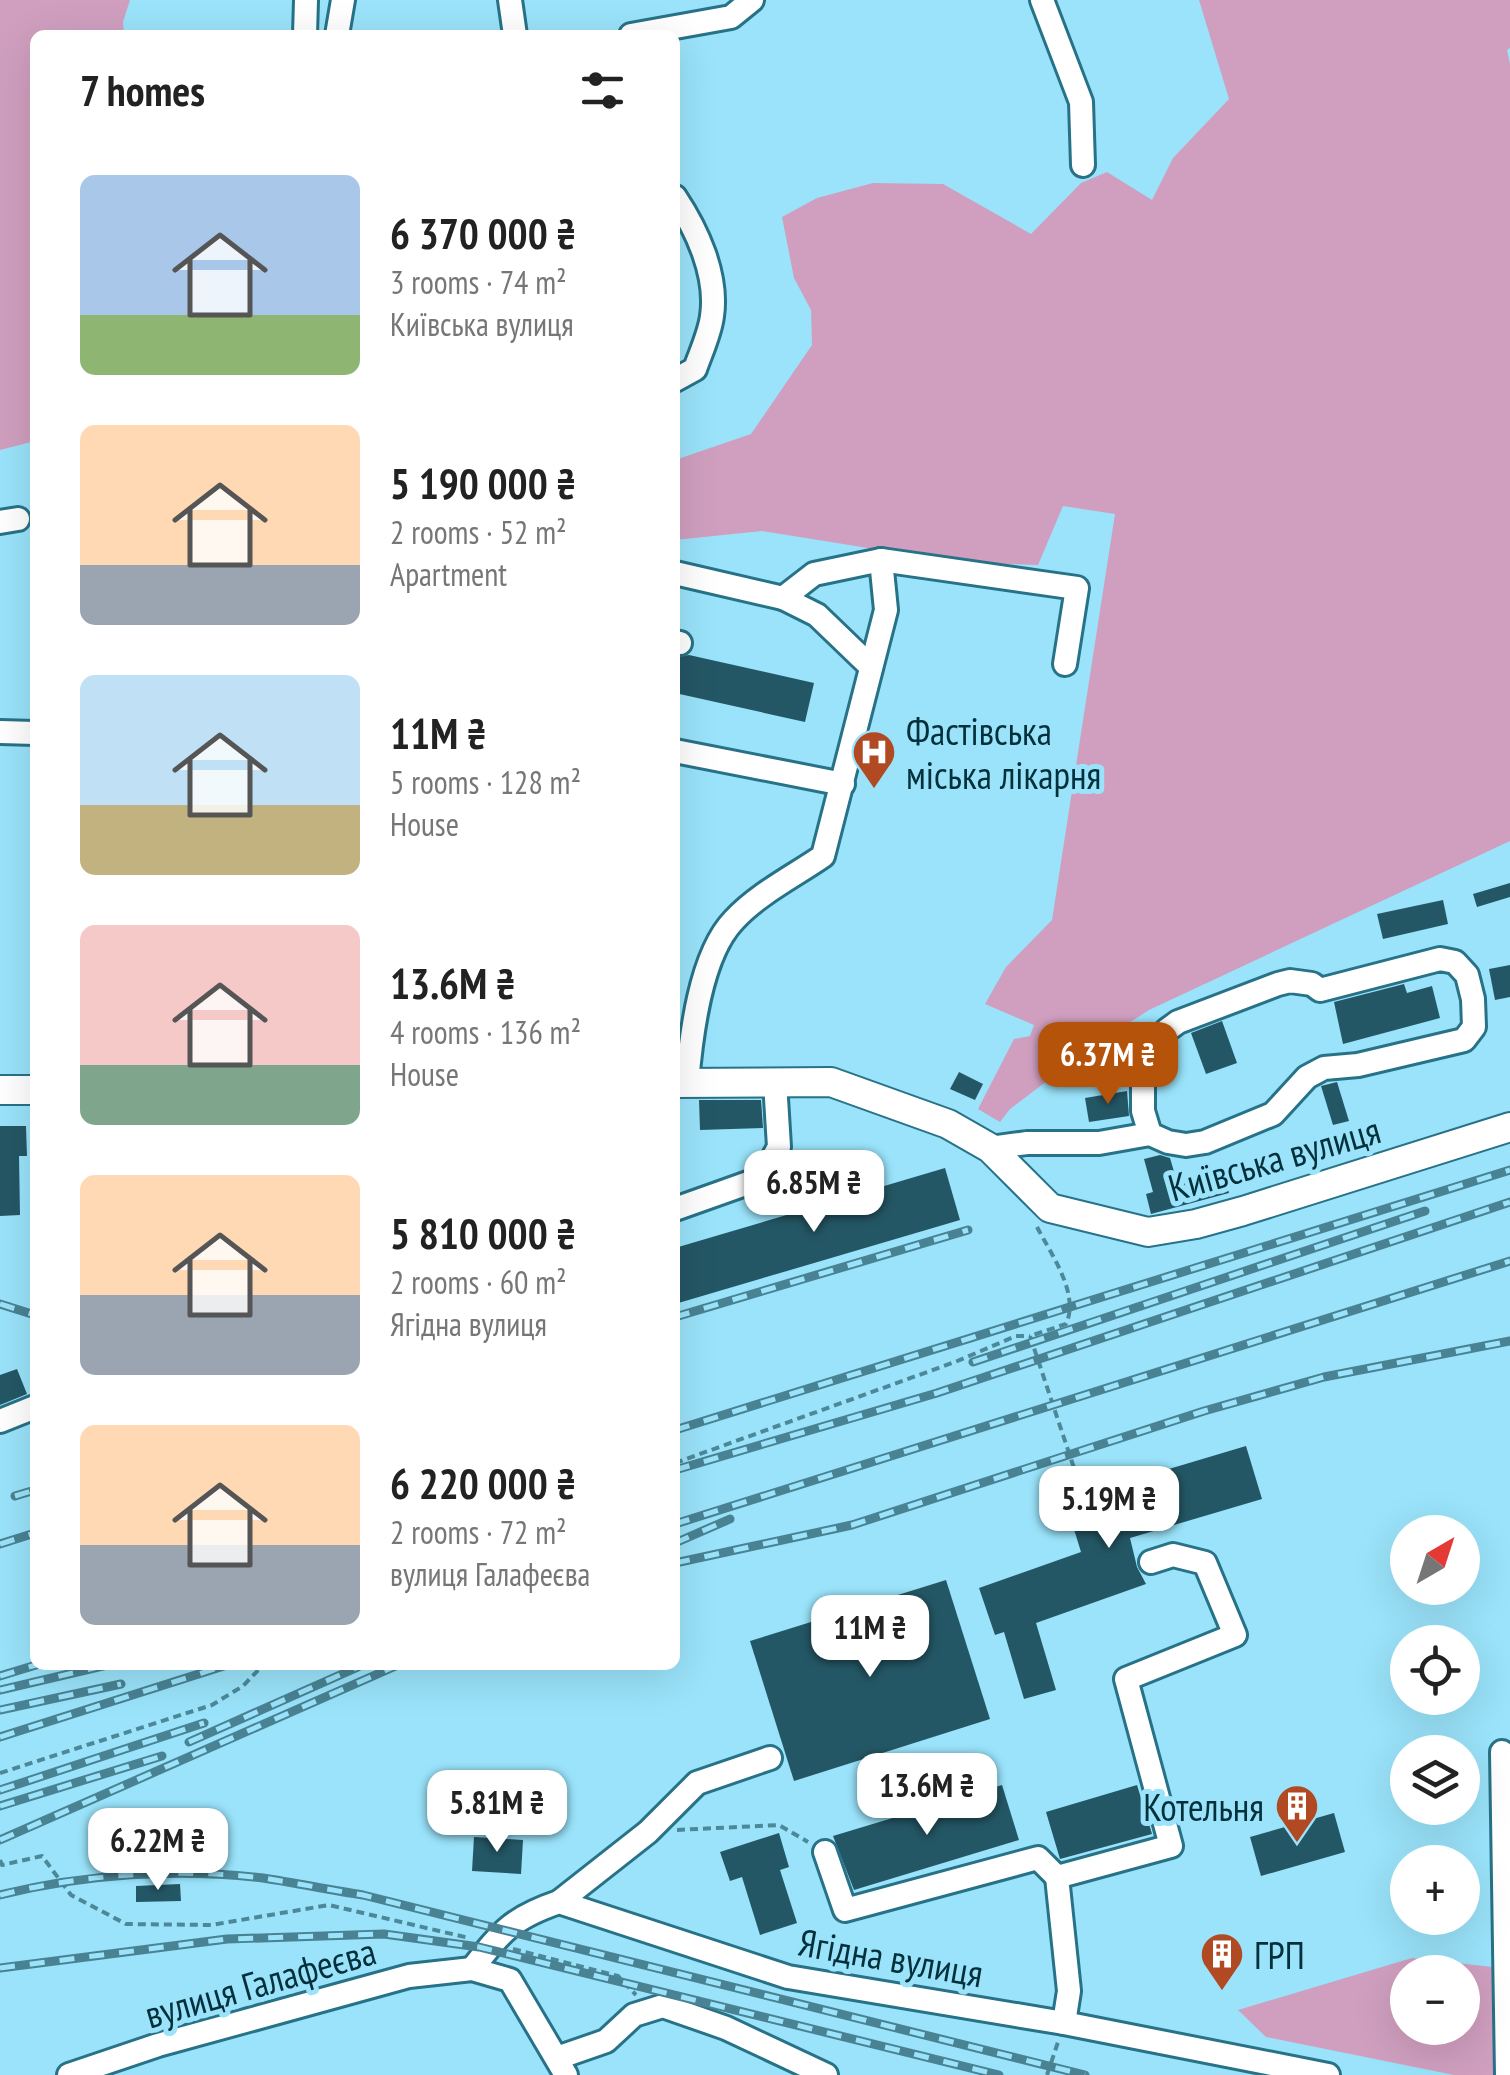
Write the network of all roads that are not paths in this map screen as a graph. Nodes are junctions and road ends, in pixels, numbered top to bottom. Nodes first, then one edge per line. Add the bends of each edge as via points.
1 (306, 0) edge
2 (343, 0) edge
3 (510, 0) edge
4 (752, 0) edge
5 (1042, 0) edge
6 (304, 30) edge
7 (338, 30) edge
8 (514, 30) edge
9 (657, 30) edge
10 (1083, 165) dead end
11 (680, 205) edge
12 (680, 377) edge
13 (881, 560) junction
14 (680, 574) edge
15 (782, 598) junction
16 (1065, 664) dead end
17 (871, 668) junction
18 (0, 732) edge
19 (30, 733) edge
20 (680, 752) edge
21 (843, 784) junction
22 (775, 1082) junction
23 (681, 1083) edge
24 (0, 1090) edge
25 (30, 1090) edge
26 (1510, 1128) edge
27 (1150, 1134) junction
28 (990, 1148) junction
29 (680, 1207) edge
30 (30, 1409) edge
31 (0, 1421) edge
32 (1151, 1562) dead end
33 (1502, 1752) dead end
34 (770, 1758) dead end
35 (825, 1852) road end
36 (1058, 1878) junction
37 (558, 1902) junction
38 (472, 1969) junction
39 (1064, 2023) junction
40 (561, 2067) edge
41 (69, 2075) edge
42 (826, 2075) edge
43 (1328, 2075) edge
44 (1507, 2075) edge

1 - 6 street
2 - 7 street
3 - 8 street
4 - 9 street via 731,16
5 - 10 street via 1082,102
11 - 12 street via 696,229 712,316 695,369
13 - 15 street via 814,574
13 - 16 street via 1076,588
13 - 17 street via 886,610
14 - 15 street
15 - 17 street via 817,615
17 - 21 street
18 - 19 street
20 - 21 street
21 - 23 street via 823,856 731,922 710,963
22 - 23 main road, Київська вулиця
22 - 28 main road, Київська вулиця via 832,1082 948,1124
22 - 29 street via 779,1146 762,1178
24 - 25 main road
26 - 28 main road, Київська вулиця via 1227,1216 1148,1232 1050,1208
27 - 27 street via 1186,1145 1206,1142 1273,1114 1324,1068 1464,1040 1474,1027 1467,975 1455,962 1440,959 1320,990 1290,981 1178,1022 1155,1044 1142,1074
27 - 28 street
30 - 31 street
32 - 36 street via 1173,1555 1205,1563 1235,1635 1126,1679 1171,1846
33 - 44 street
34 - 37 street via 696,1784 648,1832
35 - 36 street via 845,1910 1038,1858
36 - 39 street via 1069,1991
37 - 38 street via 502,1930
37 - 39 street, Ягідна вулиця via 788,1976
38 - 40 street via 510,1980
38 - 41 street, вулиця Галафеєва via 410,1976
39 - 43 street, Ягідна вулиця
40 - 42 street via 606,2042 634,2014 662,2006

